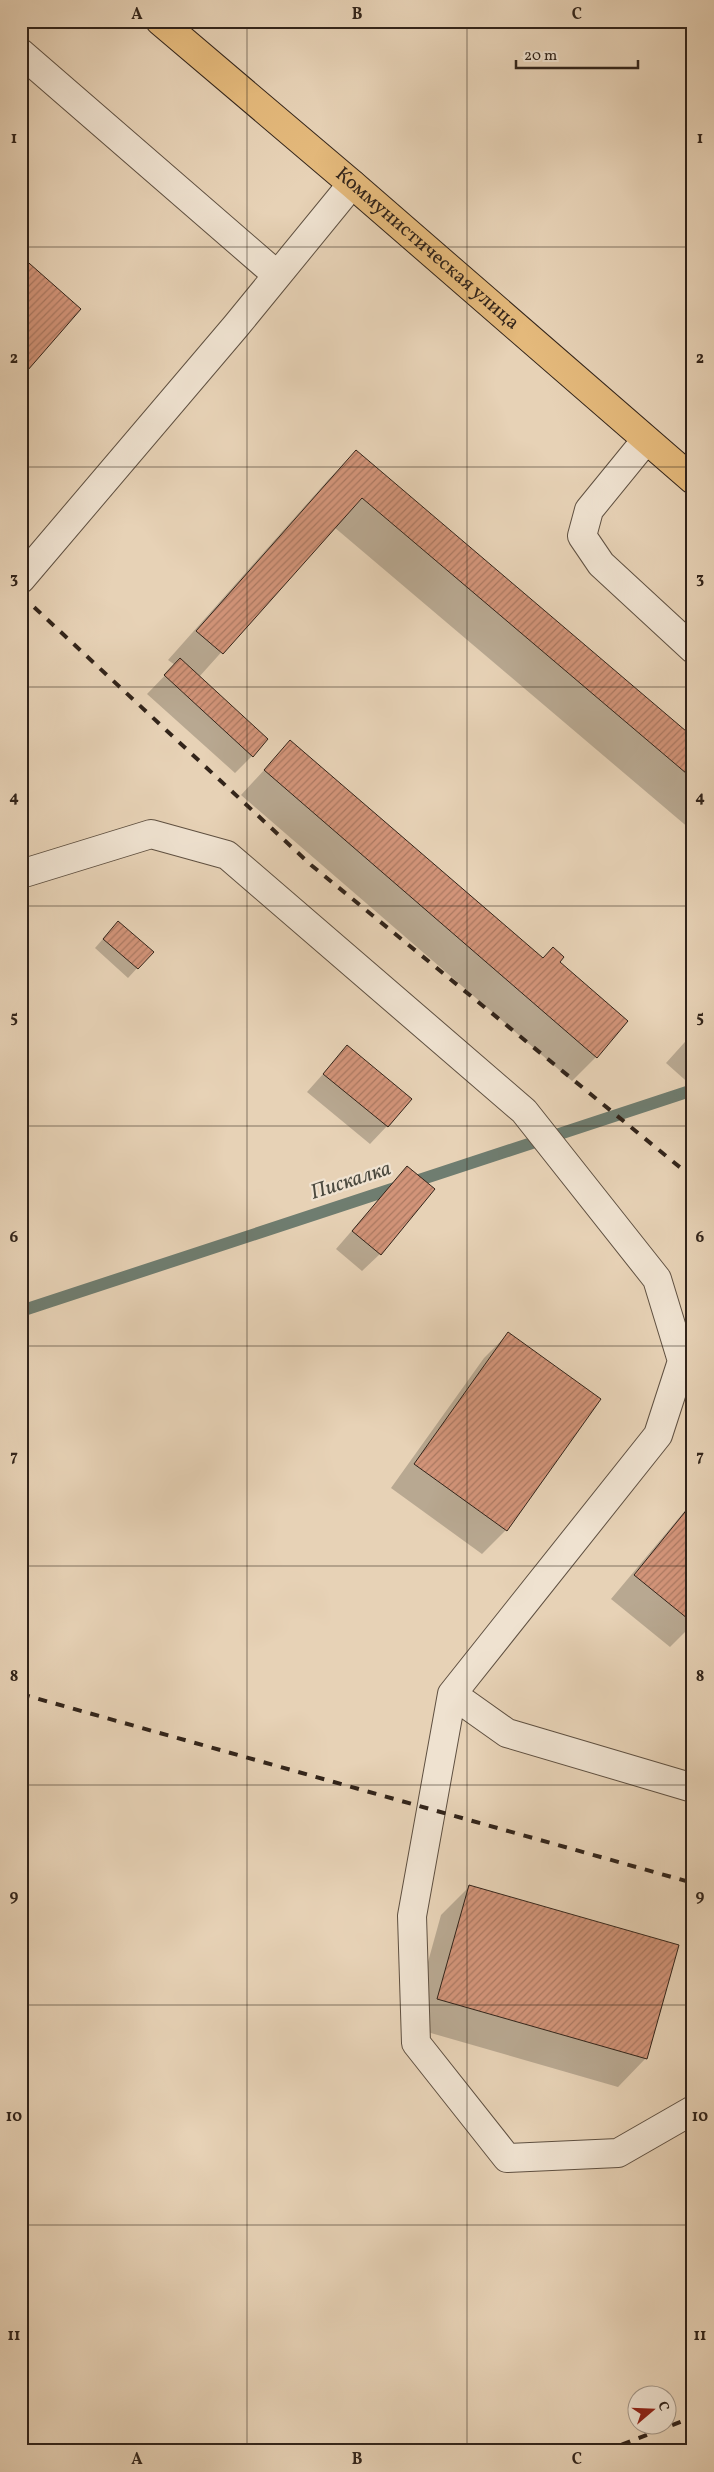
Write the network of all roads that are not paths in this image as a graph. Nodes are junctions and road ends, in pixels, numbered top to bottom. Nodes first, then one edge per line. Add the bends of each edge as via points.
1 (160, 21) edge
2 (21, 53) edge
3 (352, 184) junction
4 (277, 275) junction
5 (646, 440) junction
6 (693, 480) edge
7 (21, 579) edge
8 (693, 649) edge
9 (21, 874) edge
10 (452, 1694) junction
11 (693, 1788) edge
12 (693, 2110) edge

1 - 3 main road, Коммунистическая улица
2 - 4 street
3 - 4 street
3 - 5 main road, Коммунистическая улица
4 - 7 street
5 - 6 main road, Коммунистическая улица
5 - 8 street via 589,510 582,536 601,564
9 - 10 street via 151,834 227,855 524,1111 657,1279 682,1361 658,1435
10 - 11 street via 507,1733
10 - 12 street via 412,1916 416,2043 507,2158 618,2154

